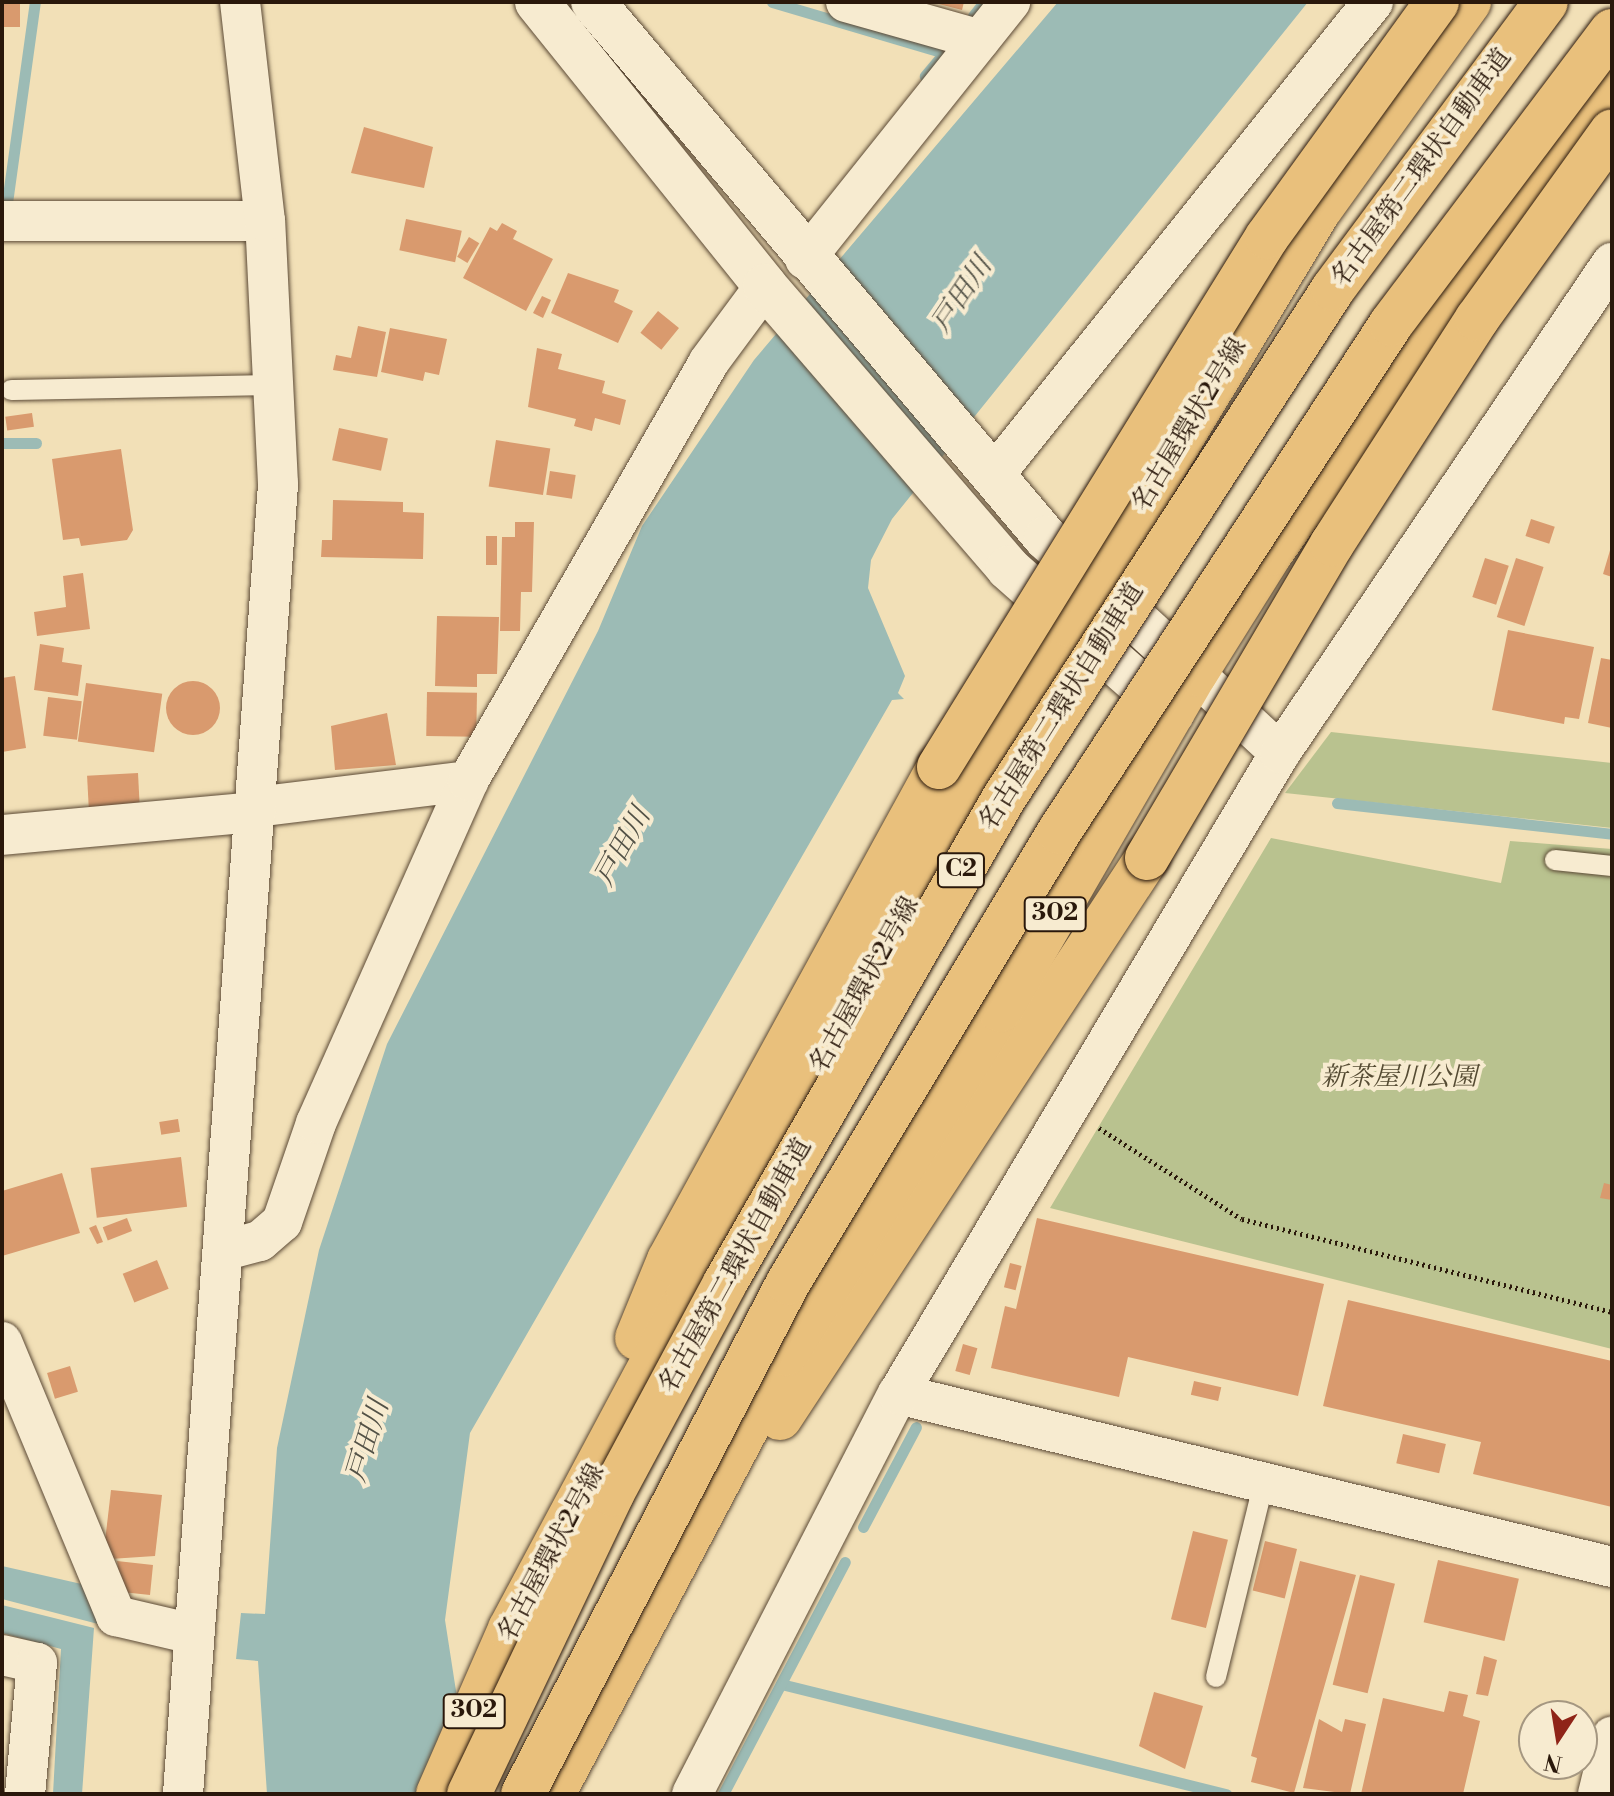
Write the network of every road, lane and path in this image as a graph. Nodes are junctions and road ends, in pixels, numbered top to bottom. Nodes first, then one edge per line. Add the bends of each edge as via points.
1 (240, 2) edge
2 (537, 2) edge
3 (593, 2) edge
4 (846, 2) edge
5 (1010, 2) edge
6 (1373, 2) edge
7 (1437, 2) edge
8 (1469, 2) edge
9 (1546, 2) edge
10 (1612, 31) edge
11 (980, 40) junction
12 (1612, 67) edge
13 (1612, 131) edge
14 (2, 221) edge
15 (265, 221) junction
16 (805, 259) junction
17 (1612, 263) edge
18 (765, 286) junction
19 (274, 385) junction
20 (11, 390) dead end
21 (992, 472) junction
22 (1096, 582) junction
23 (1069, 625) junction
24 (1195, 674) junction
25 (1172, 713) junction
26 (1280, 753) junction
27 (468, 781) junction
28 (256, 810) junction
29 (2, 835) edge
30 (1555, 860) dead end
31 (1612, 866) edge
32 (1068, 1108) junction
33 (226, 1250) junction
34 (1612, 1312) edge
35 (2, 1342) edge
36 (898, 1394) junction
37 (1264, 1482) junction
38 (550, 1555) junction
39 (1612, 1567) edge
40 (662, 1593) junction
41 (193, 1634) junction
42 (2, 1655) edge
43 (1216, 1677) dead end
44 (1612, 1737) edge
45 (25, 1794) edge
46 (183, 1794) edge
47 (438, 1794) edge
48 (469, 1794) edge
49 (523, 1794) edge
50 (553, 1794) edge
51 (692, 1794) edge
52 (1598, 1794) edge

1 - 15 street
2 - 18 street
3 - 16 street
4 - 11 street
5 - 11 street
6 - 21 street
7 - 38 highway, bridge via 1267,237 939,767 669,1260
8 - 22 highway, 名古屋環状2号線 / 302 via 1321,208
9 - 48 highway, 名古屋第二環状自動車道 / C2, bridge via 1324,303 1004,798 718,1297 612,1494
10 - 49 highway, 名古屋第二環状自動車道 / C2, bridge via 1391,324 1059,832 788,1283
11 - 16 street
12 - 24 highway, 302 via 1271,553
13 - 40 highway, bridge via 1477,319 1332,544 1147,858 962,1149
14 - 15 street
15 - 19 street
16 - 21 street
17 - 26 street
18 - 23 street via 955,504
18 - 27 street via 708,363
19 - 20 lane
19 - 28 street via 278,484
21 - 22 street via 1046,538
22 - 23 highway, 名古屋環状2号線 / 302
22 - 24 street
23 - 25 street
23 - 38 highway, 名古屋環状2号線 / 302 via 688,1295
24 - 25 highway, 302
24 - 26 street
25 - 40 highway, 302 via 1000,1010 786,1354
26 - 32 street
27 - 28 street
27 - 33 street via 316,1123 282,1222 260,1241
28 - 29 street
28 - 33 street
30 - 31 lane
32 - 34 path via 1242,1219
32 - 36 street
33 - 41 street
35 - 41 street via 116,1616
36 - 37 street
36 - 51 street
37 - 39 street
37 - 43 lane
38 - 47 highway, 名古屋環状2号線 / 302 via 510,1629
40 - 50 highway, 302
41 - 46 street
42 - 45 street via 37,1663
44 - 52 street

